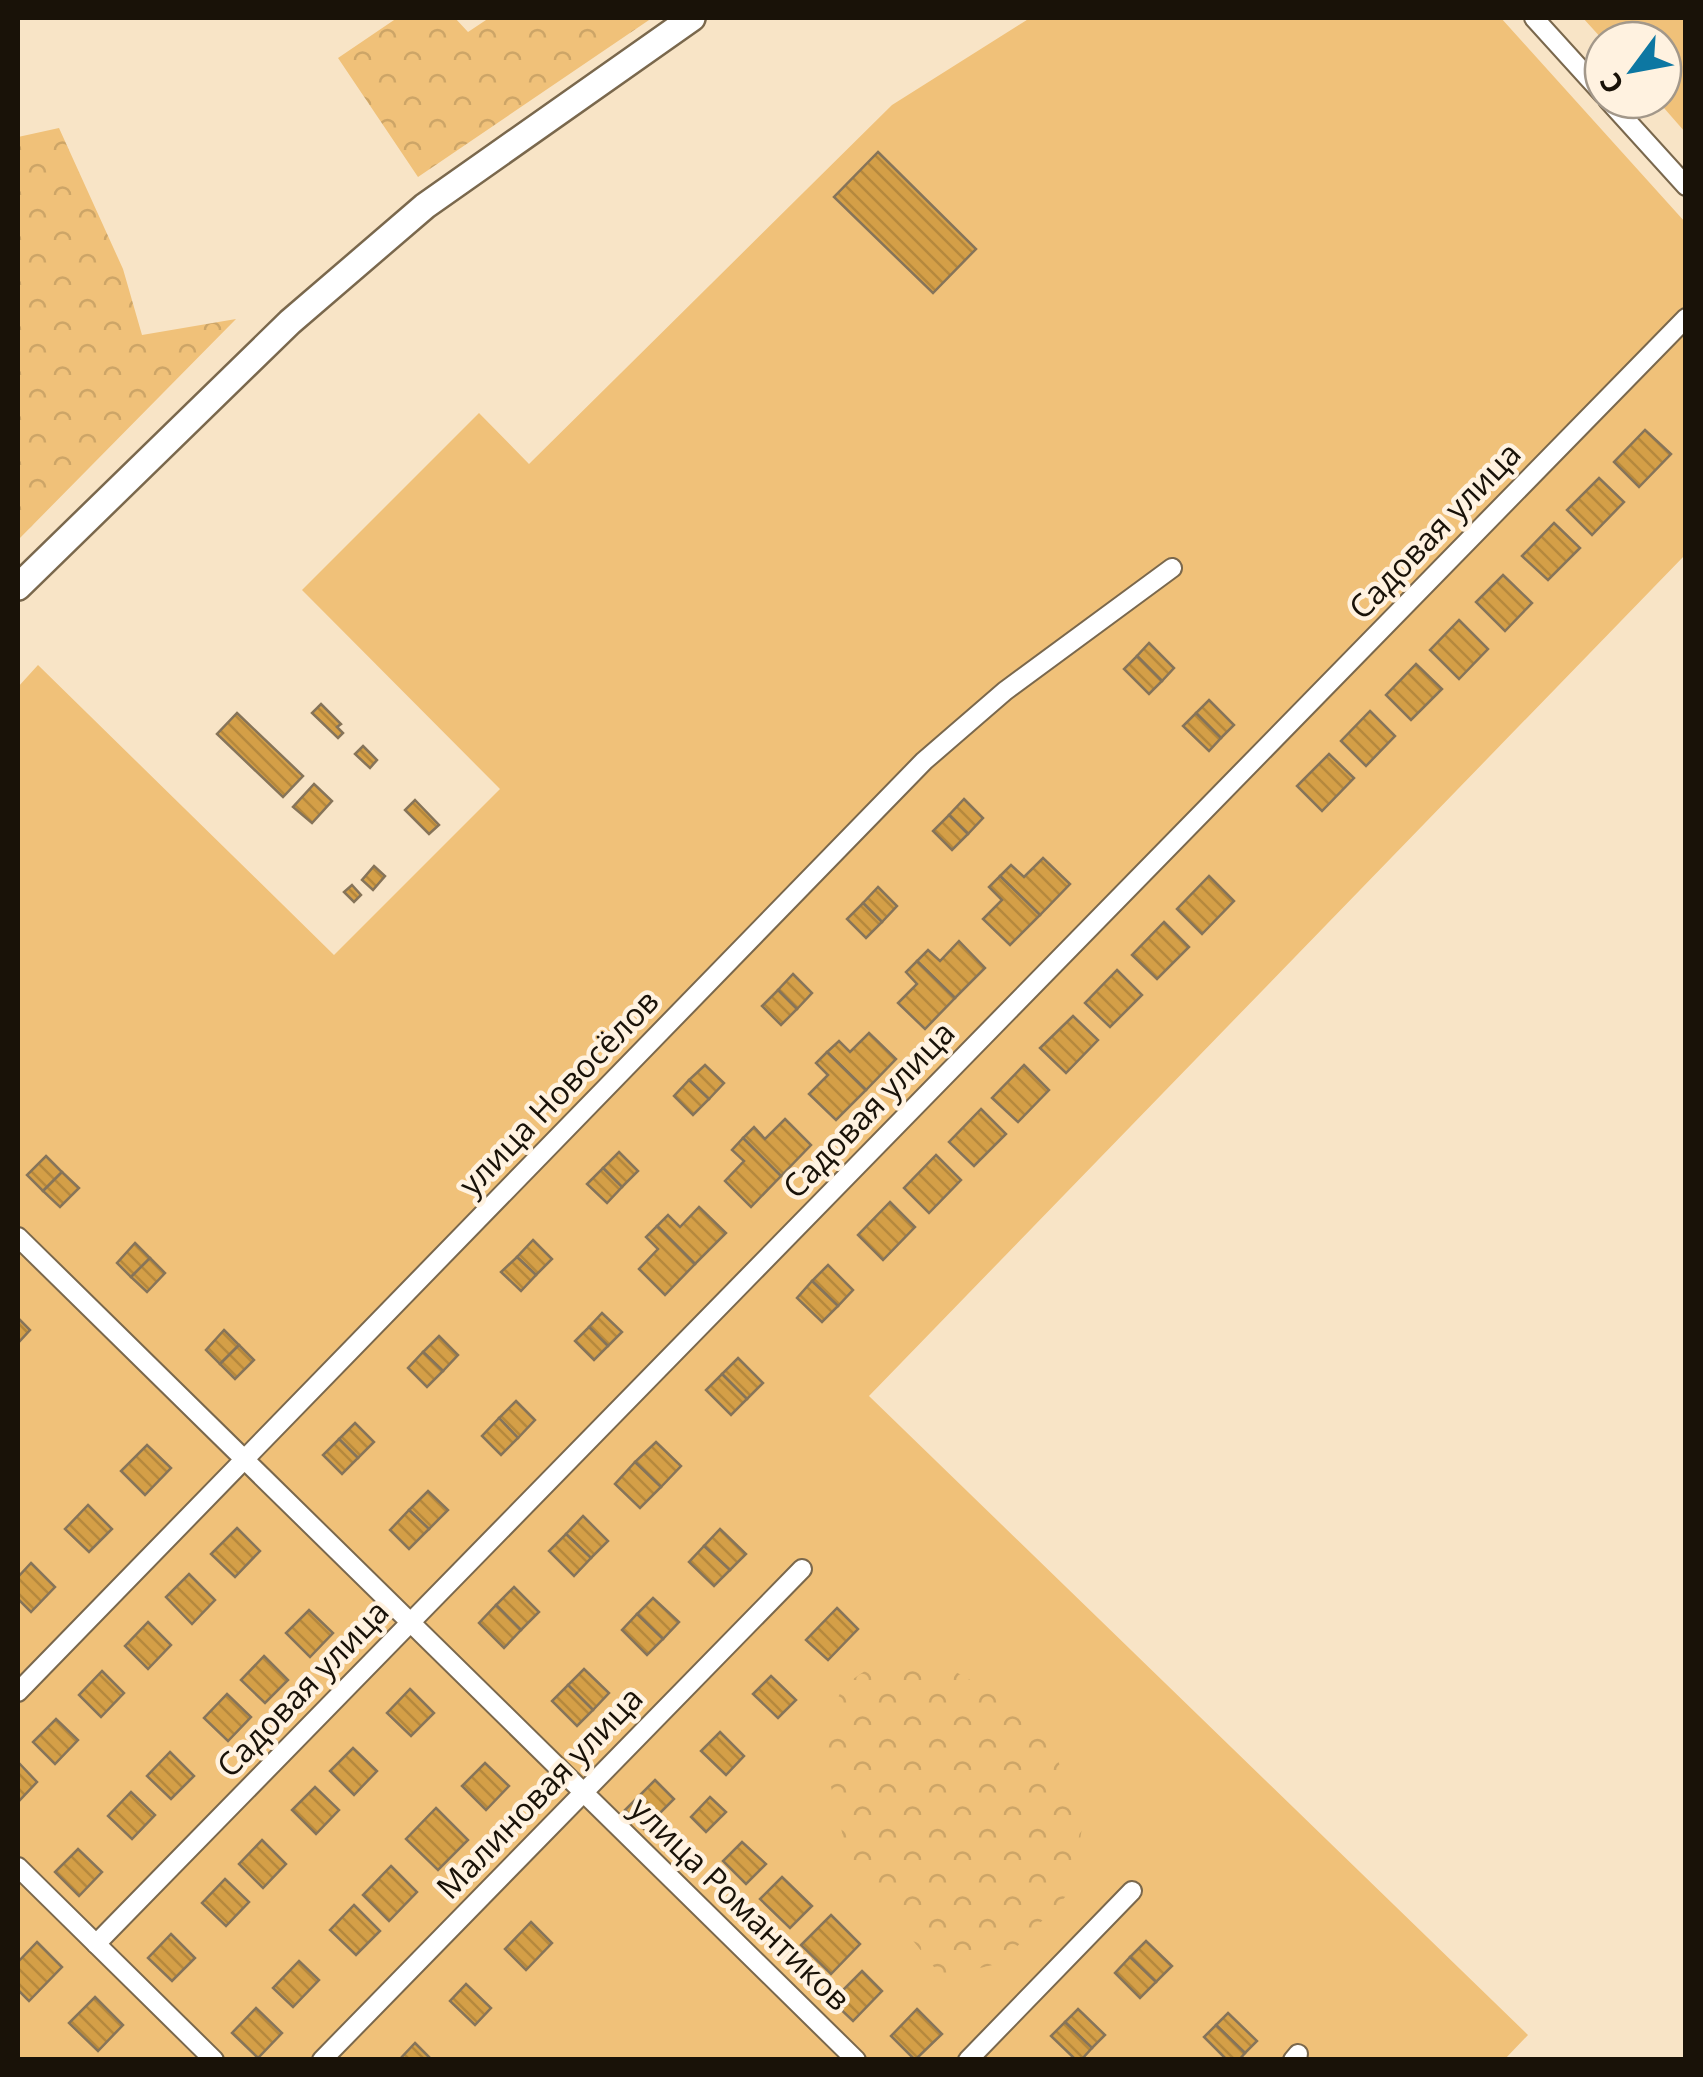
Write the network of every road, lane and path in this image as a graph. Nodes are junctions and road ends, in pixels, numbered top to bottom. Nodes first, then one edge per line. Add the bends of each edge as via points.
1 (692, 18) edge
2 (1534, 18) edge
3 (1583, 72) edge
4 (1627, 120) edge
5 (1686, 186) edge
6 (1686, 318) edge
7 (1172, 568) dead end
8 (18, 587) edge
9 (18, 1237) edge
10 (244, 1459) junction
11 (802, 1568) dead end
12 (410, 1622) junction
13 (18, 1692) edge
14 (583, 1792) junction
15 (18, 1867) edge
16 (1132, 1891) dead end
17 (96, 1944) junction
18 (214, 2060) edge
19 (322, 2060) edge
20 (856, 2060) edge
21 (968, 2060) edge

1 - 8 main road via 425,206 290,322
2 - 3 street
4 - 5 street
6 - 12 street, Садовая улица
7 - 10 street, улица Новосёлов via 1005,691 924,762
9 - 10 street, улица Романтиков
10 - 12 street, улица Романтиков
10 - 13 street, улица Новосёлов
11 - 14 street, Малиновая улица
12 - 14 street, улица Романтиков
12 - 17 street, Садовая улица
14 - 19 street, Малиновая улица
14 - 20 street, улица Романтиков
15 - 17 street
16 - 21 street
17 - 18 street

